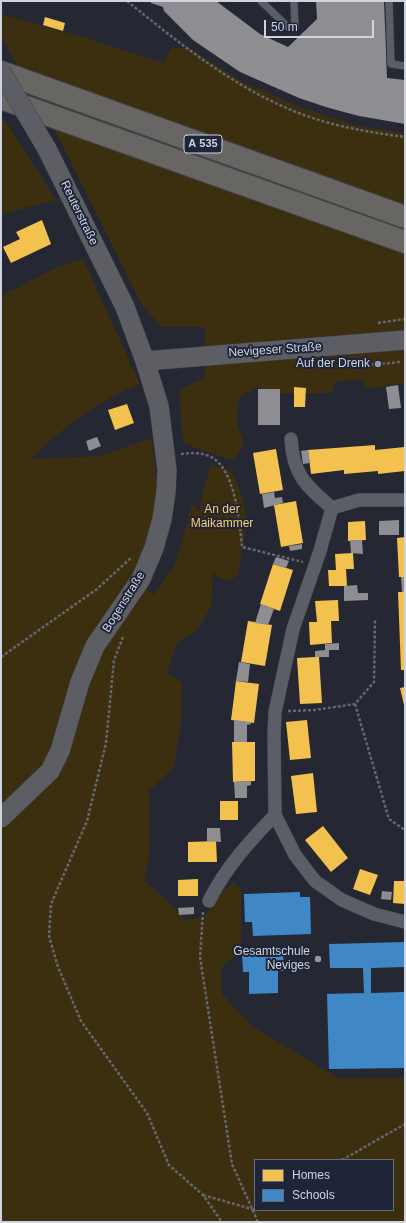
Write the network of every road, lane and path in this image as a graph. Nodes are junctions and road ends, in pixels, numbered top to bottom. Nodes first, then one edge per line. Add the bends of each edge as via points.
1 (126, 1) edge
2 (261, 1) edge
3 (294, 1) edge
4 (390, 1) edge
5 (405, 66) edge
6 (1, 72) edge
7 (1, 98) edge
8 (405, 137) edge
9 (405, 217) edge
10 (405, 242) edge
11 (405, 319) edge
12 (378, 323) dead end
13 (405, 340) edge
14 (145, 361) junction
15 (400, 362) dead end
16 (357, 366) dead end
17 (291, 439) dead end
18 (166, 456) junction
19 (405, 500) edge
20 (332, 508) junction
21 (133, 556) dead end
22 (315, 566) junction
23 (123, 608) junction
24 (376, 619) dead end
25 (1, 657) edge
26 (355, 704) junction
27 (275, 712) junction
28 (275, 815) junction
29 (1, 818) edge
30 (405, 830) edge
31 (208, 901) joint
32 (405, 922) edge
33 (405, 1124) edge
34 (344, 1159) edge
35 (203, 1195) junction
36 (254, 1210) edge
37 (254, 1211) edge
38 (222, 1222) edge
39 (258, 1222) edge

1 - 8 path via 230,79 271,101 332,124
2 - 3 lane via 288,27 295,26
4 - 5 lane via 391,64
6 - 9 highway, A 535
6 - 14 main road, Reuterstraße, bridge via 47,149 125,307
7 - 10 highway, A 535
11 - 12 path
13 - 14 main road, Nevigeser Straße
14 - 18 main road, Bogenstraße via 160,406
15 - 16 path
17 - 20 street via 297,473 312,491
18 - 22 path via 196,453 209,456 218,462 232,490 242,546
18 - 23 main road, Bogenstraße via 166,492 154,548 141,579
19 - 20 street via 359,500
20 - 22 street
21 - 25 path via 97,589
22 - 27 street via 293,629
23 - 29 main road, Bogenstraße via 95,646 80,682 60,751 50,771
23 - 35 path via 125,630 114,660 106,743 87,821 51,904 49,936 58,967 81,1021 147,1113 169,1164
24 - 26 path via 374,682
26 - 27 path
26 - 30 path via 389,819
27 - 28 street
28 - 31 street via 220,877
28 - 32 street via 295,856 315,881 342,900 374,914
31 - 36 path via 202,913 200,957 232,1164
33 - 34 path
35 - 36 path
35 - 38 path
37 - 39 path

